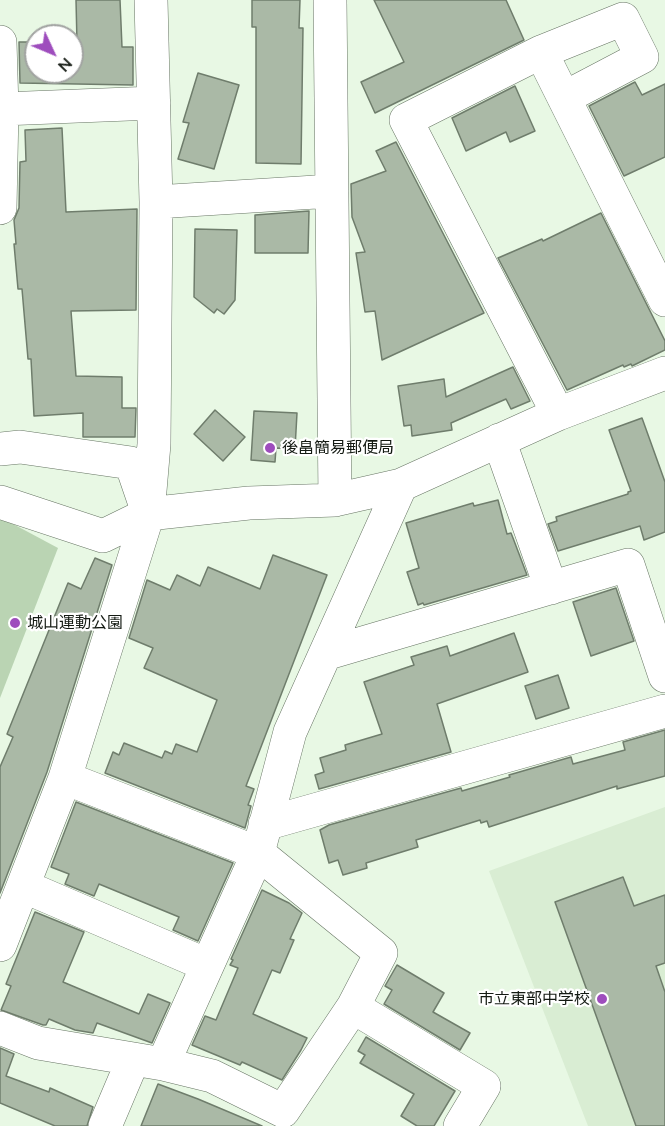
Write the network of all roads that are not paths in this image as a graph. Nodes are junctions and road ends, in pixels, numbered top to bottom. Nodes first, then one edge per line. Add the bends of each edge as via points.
1 (151, 0) edge
2 (330, 0) edge
3 (0, 42) edge
4 (541, 52) junction
5 (564, 98) junction
6 (154, 103) junction
7 (2, 109) junction
8 (332, 191) junction
9 (156, 202) junction
10 (0, 208) edge
11 (665, 300) edge
12 (665, 373) edge
13 (558, 414) junction
14 (499, 440) junction
15 (0, 449) edge
16 (401, 484) junction
17 (335, 500) junction
18 (0, 502) edge
19 (148, 514) junction
20 (551, 588) junction
21 (325, 654) junction
22 (665, 676) edge
23 (665, 711) edge
24 (65, 778) junction
25 (262, 839) junction
26 (23, 886) junction
27 (0, 945) edge
28 (207, 965) junction
29 (353, 1007) junction
30 (0, 1028) edge
31 (148, 1062) junction
32 (278, 1118) edge
33 (105, 1126) edge
34 (460, 1126) edge

1 - 6 street
2 - 8 street
3 - 7 street
4 - 5 street
4 - 5 street via 623,20 642,57
4 - 13 street via 406,120
5 - 11 street
6 - 7 street
6 - 9 street
7 - 10 street
8 - 9 street
8 - 17 street
9 - 19 street via 154,444
12 - 13 street
13 - 14 street
14 - 16 street
14 - 20 street
15 - 19 street via 20,447 130,463
16 - 17 street
16 - 21 street
17 - 19 street via 249,503
18 - 19 street via 103,536
19 - 24 street
20 - 21 street
20 - 22 street via 628,565
21 - 25 street via 290,732
23 - 25 street
24 - 25 street
24 - 26 street
25 - 28 street
25 - 29 street via 381,953
26 - 27 street
26 - 28 street
28 - 31 street
29 - 32 street
29 - 34 street via 484,1086
30 - 31 street via 38,1043
31 - 32 street via 212,1076
31 - 33 street

